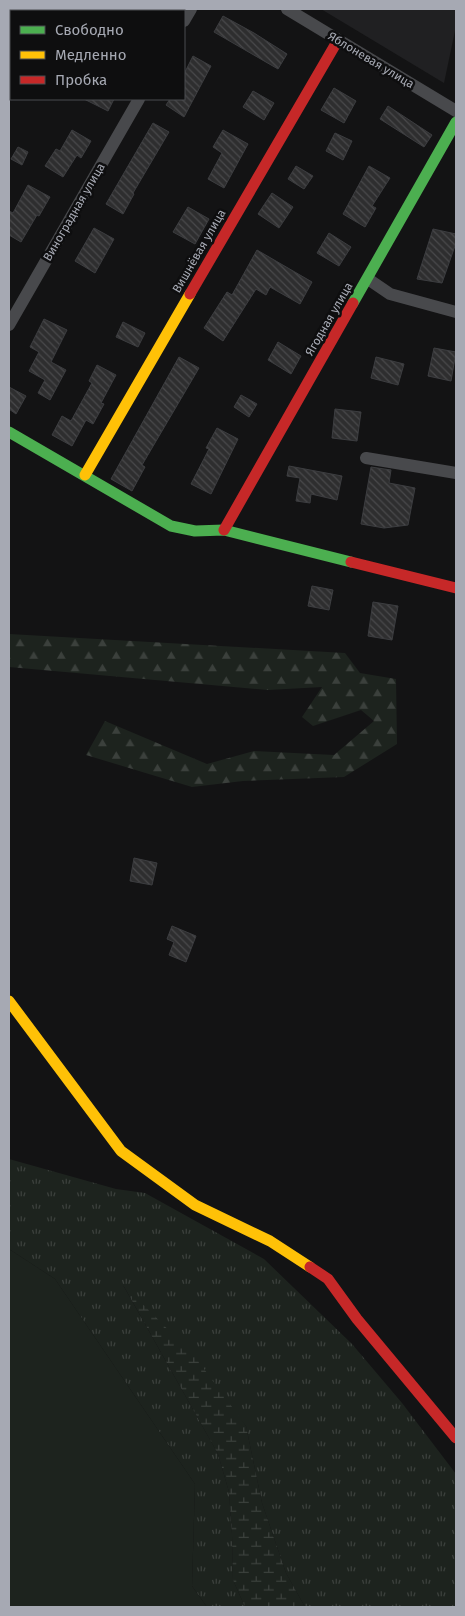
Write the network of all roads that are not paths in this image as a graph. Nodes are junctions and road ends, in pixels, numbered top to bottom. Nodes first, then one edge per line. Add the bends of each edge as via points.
1 (287, 9) edge
2 (338, 40) junction
3 (138, 100) edge
4 (456, 111) edge
5 (456, 122) edge
6 (368, 279) junction
7 (456, 312) edge
8 (9, 325) edge
9 (9, 432) edge
10 (366, 458) dead end
11 (456, 473) edge
12 (85, 475) junction
13 (224, 530) junction
14 (456, 588) edge
15 (9, 1002) edge
16 (456, 1438) edge

1 - 2 street, Яблоневая улица
2 - 4 street, Яблоневая улица
2 - 12 street, Вишнёвая улица
3 - 8 street, Виноградная улица
5 - 6 street, Ягодная улица
6 - 7 street via 390,294
6 - 13 street, Ягодная улица
9 - 12 street
10 - 11 street
12 - 13 street via 171,526 196,531
13 - 14 street
15 - 16 street via 121,1151 195,1205 270,1241 328,1279

